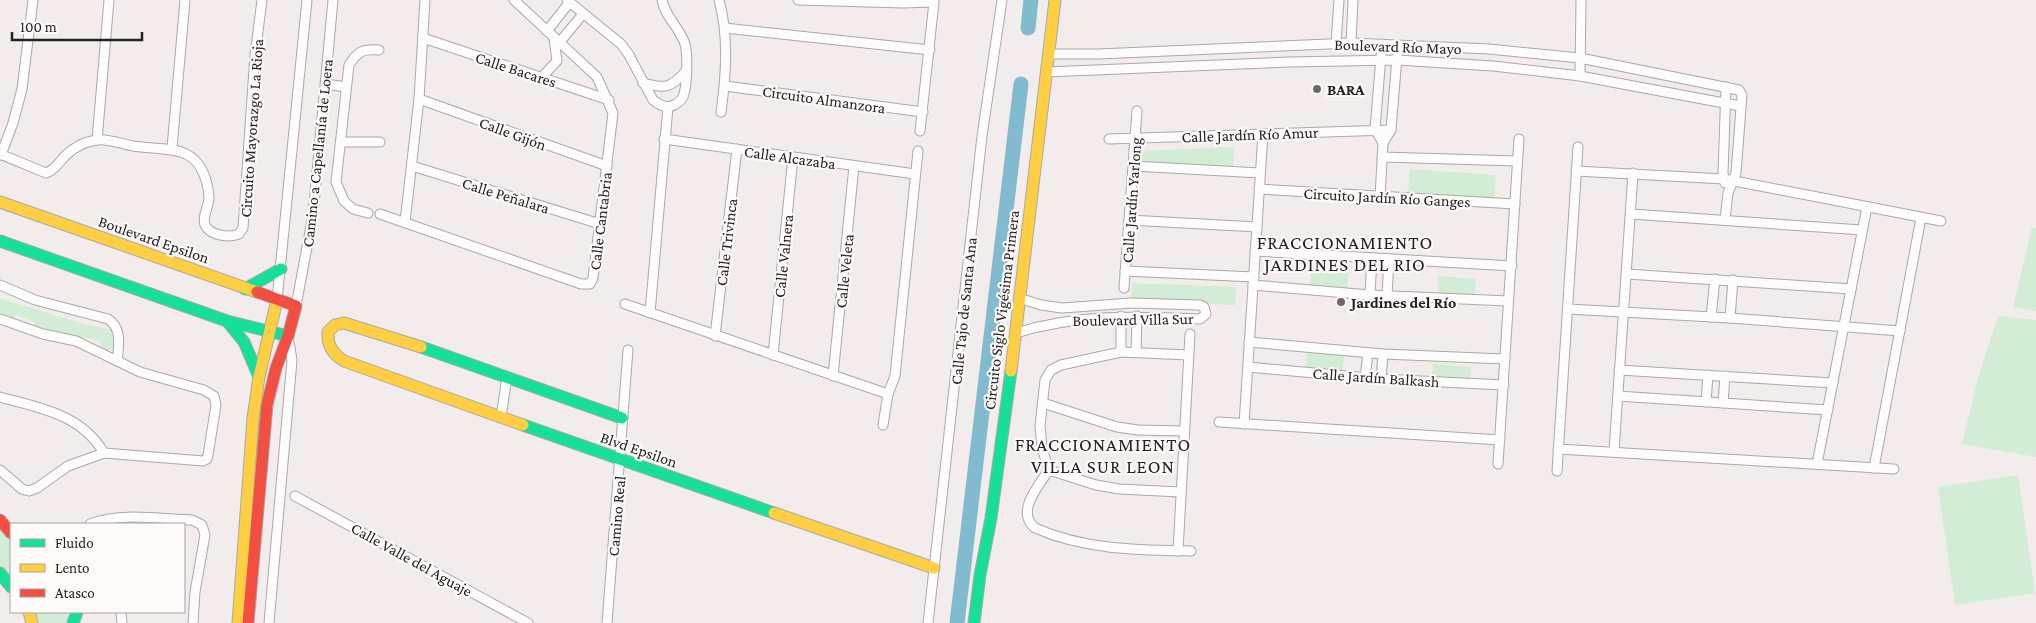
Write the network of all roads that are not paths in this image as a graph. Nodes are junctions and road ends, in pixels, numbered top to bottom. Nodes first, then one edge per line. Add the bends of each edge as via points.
1 (33, 0) edge
2 (109, 0) edge
3 (185, 0) edge
4 (262, 0) edge
5 (307, 0) edge
6 (333, 0) edge
7 (425, 0) edge
8 (514, 0) edge
9 (662, 0) edge
10 (720, 0) edge
11 (798, 0) edge
12 (1002, 0) edge
13 (1055, 0) edge
14 (1339, 0) edge
15 (1353, 0) edge
16 (1581, 0) edge
17 (568, 1) edge
18 (582, 14) junction
19 (725, 28) junction
20 (547, 31) junction
21 (423, 38) junction
22 (557, 40) junction
23 (1351, 43) junction
24 (1336, 44) junction
25 (1382, 44) junction
26 (1398, 45) junction
27 (379, 50) dead end
28 (930, 50) junction
29 (1048, 54) junction
30 (1580, 58) junction
31 (1380, 60) junction
32 (1397, 60) junction
33 (685, 72) junction
34 (1046, 72) junction
35 (1580, 76) junction
36 (541, 78) junction
37 (644, 82) junction
38 (326, 84) junction
39 (725, 86) junction
40 (346, 87) junction
41 (1726, 88) junction
42 (419, 99) junction
43 (609, 100) junction
44 (1725, 102) junction
45 (1740, 106) junction
46 (668, 107) junction
47 (1137, 111) dead end
48 (721, 112) dead end
49 (923, 112) junction
50 (1375, 130) junction
51 (1390, 130) junction
52 (920, 131) dead end
53 (1263, 134) junction
54 (1136, 138) junction
55 (664, 139) junction
56 (1109, 139) dead end
57 (1519, 139) dead end
58 (98, 140) junction
59 (341, 142) junction
60 (380, 142) dead end
61 (1384, 143) junction
62 (1578, 147) dead end
63 (172, 148) junction
64 (737, 149) junction
65 (918, 151) dead end
66 (1, 154) edge
67 (793, 157) junction
68 (1382, 157) junction
69 (1518, 161) junction
70 (412, 166) junction
71 (607, 166) junction
72 (854, 166) junction
73 (1133, 166) junction
74 (1576, 171) junction
75 (1260, 173) junction
76 (1633, 173) junction
77 (915, 174) junction
78 (1728, 181) junction
79 (1259, 189) junction
80 (1380, 197) junction
81 (0, 202) edge
82 (1515, 204) junction
83 (1867, 208) junction
84 (368, 213) dead end
85 (380, 214) dead end
86 (1631, 214) junction
87 (1921, 218) junction
88 (1129, 220) junction
89 (1725, 220) junction
90 (1941, 221) dead end
91 (405, 222) junction
92 (600, 224) junction
93 (1257, 227) junction
94 (1862, 230) junction
95 (0, 241) edge
96 (1255, 251) junction
97 (1372, 258) junction
98 (1389, 259) junction
99 (1512, 266) junction
100 (280, 269) junction
101 (1125, 270) junction
102 (1627, 274) junction
103 (1715, 280) junction
104 (1733, 280) junction
105 (1253, 281) junction
106 (0, 286) edge
107 (1124, 288) dead end
108 (246, 289) junction
109 (1851, 289) junction
110 (1370, 295) junction
111 (1387, 296) junction
112 (1019, 298) junction
113 (278, 300) junction
114 (1508, 301) junction
115 (625, 304) dead end
116 (296, 306) junction
117 (1062, 308) junction
118 (1568, 309) junction
119 (650, 313) junction
120 (1624, 313) junction
121 (1121, 316) junction
122 (1137, 316) junction
123 (1711, 317) junction
124 (1730, 318) junction
125 (0, 320) edge
126 (1064, 320) junction
127 (227, 321) junction
128 (1845, 326) junction
129 (1900, 331) junction
130 (269, 332) junction
131 (1016, 333) junction
132 (1190, 334) dead end
133 (288, 336) junction
134 (715, 336) junction
135 (1249, 342) junction
136 (628, 350) dead end
137 (1120, 352) junction
138 (1136, 352) junction
139 (1368, 352) junction
140 (1383, 354) junction
141 (1188, 355) junction
142 (773, 356) junction
143 (1505, 359) junction
144 (117, 361) junction
145 (1248, 367) junction
146 (1619, 370) junction
147 (1708, 375) junction
148 (833, 376) junction
149 (1725, 376) junction
150 (259, 377) junction
151 (507, 377) junction
152 (1365, 378) junction
153 (1381, 379) junction
154 (1833, 383) junction
155 (1504, 385) junction
156 (888, 394) junction
157 (1618, 396) junction
158 (0, 397) edge
159 (1706, 402) junction
160 (1043, 403) junction
161 (1723, 403) junction
162 (1828, 410) junction
163 (501, 417) junction
164 (622, 418) junction
165 (1219, 422) dead end
166 (1244, 424) junction
167 (883, 425) dead end
168 (1184, 432) junction
169 (1500, 440) junction
170 (1558, 449) junction
171 (1614, 451) junction
172 (104, 452) junction
173 (621, 460) junction
174 (1498, 464) dead end
175 (1817, 464) junction
176 (1874, 468) junction
177 (1894, 469) dead end
178 (0, 470) edge
179 (1049, 470) junction
180 (1557, 471) dead end
181 (1180, 492) junction
182 (295, 496) dead end
183 (0, 520) edge
184 (120, 521) edge
185 (92, 523) edge
186 (10, 532) edge
187 (1178, 551) junction
188 (1191, 551) dead end
189 (934, 568) junction
190 (0, 573) edge
191 (10, 586) edge
192 (193, 623) edge
193 (238, 623) edge
194 (248, 623) edge
195 (269, 623) edge
196 (528, 623) edge
197 (607, 623) edge
198 (928, 623) edge
199 (974, 623) edge

1 - 66 street via 22,89
2 - 58 street
3 - 63 street
4 - 63 street, Circuito Mayorazgo La Rioja via 244,220 239,234 229,236 206,228 204,216 208,193 204,174 189,156
5 - 100 street
6 - 38 street, Camino a Capellanía de Loera
7 - 21 street
8 - 20 street, Calle Cantabria
9 - 33 street via 664,10 684,43
10 - 19 street
11 - 28 street via 934,2
12 - 189 street, Calle Tajo de Santa Ana via 982,136
13 - 29 street, Circuito Siglo Vigésima Primera
14 - 24 street
15 - 23 street
16 - 30 street
17 - 18 street
17 - 20 street
18 - 22 street
18 - 37 street via 621,44
19 - 28 street
19 - 39 street
20 - 22 street, Calle Cantabria
21 - 36 street, Calle Bacares
21 - 42 street
22 - 36 street via 557,61
22 - 43 street, Calle Cantabria via 597,77
23 - 24 street, Boulevard Río Mayo
23 - 25 street, Boulevard Río Mayo
24 - 29 street, Boulevard Río Mayo
25 - 26 street, Boulevard Río Mayo
25 - 31 street
26 - 30 street, Boulevard Río Mayo
26 - 32 street
27 - 40 street via 366,49 355,55 349,65
28 - 49 street
29 - 34 street, Circuito Siglo Vigésima Primera
30 - 35 street
30 - 41 street, Boulevard Río Mayo
31 - 32 street, Boulevard Río Mayo
31 - 34 street, Boulevard Río Mayo
31 - 50 street
32 - 35 street, Boulevard Río Mayo
32 - 51 street
33 - 37 street via 675,83 667,86 658,87
33 - 46 street via 684,95
34 - 112 street, Circuito Siglo Vigésima Primera
35 - 44 street, Boulevard Río Mayo
36 - 43 street, Calle Bacares
37 - 46 street via 653,100 659,106
38 - 40 street
38 - 116 street, Camino a Capellanía de Loera via 313,215
39 - 48 street
39 - 49 street, Circuito Almanzora
40 - 59 street
41 - 44 street
41 - 45 street, Boulevard Río Mayo via 1739,90 1742,95
42 - 70 street
42 - 71 street, Calle Gijón
43 - 71 street, Calle Cantabria via 613,113
44 - 45 street, Boulevard Río Mayo
44 - 78 street
45 - 78 street via 1736,172
46 - 55 street
47 - 54 street, Calle Jardín Yarlong
49 - 52 street
50 - 51 street, Calle Jardín Río Amur
50 - 53 street, Calle Jardín Río Amur
50 - 61 street
51 - 61 street
53 - 54 street, Calle Jardín Río Amur
53 - 75 street
54 - 56 street, Calle Jardín Río Amur
54 - 73 street, Calle Jardín Yarlong
55 - 64 street, Calle Alcazaba
55 - 119 street
57 - 69 street
58 - 63 street, Circuito Mayorazgo La Rioja
58 - 66 street, Circuito Mayorazgo La Rioja via 73,149 46,173
59 - 60 street
59 - 84 street via 336,182 344,201 353,209
61 - 68 street
62 - 74 street
64 - 67 street, Calle Alcazaba
64 - 134 street, Calle Trivinca
65 - 77 street
67 - 72 street, Calle Alcazaba
67 - 142 street, Calle Valnera
68 - 69 street
68 - 80 street
69 - 82 street
70 - 91 street
70 - 92 street, Calle Peñalara
71 - 92 street, Calle Cantabria
72 - 77 street, Calle Alcazaba
72 - 148 street, Calle Veleta
73 - 75 street
73 - 88 street, Calle Jardín Yarlong
74 - 76 street
74 - 118 street
75 - 79 street
76 - 78 street
76 - 86 street
77 - 156 street via 894,376
78 - 83 street
78 - 89 street
79 - 80 street, Circuito Jardín Río Ganges
79 - 93 street
80 - 82 street, Circuito Jardín Río Ganges
81 - 108 street, Boulevard Epsilon
82 - 99 street
83 - 87 street
83 - 94 street
85 - 91 street, Calle Cantabria
86 - 89 street
86 - 102 street
87 - 90 street
87 - 129 street
88 - 93 street
88 - 101 street, Calle Jardín Yarlong
89 - 94 street
91 - 92 street, Calle Cantabria via 587,285 593,278
93 - 96 street
94 - 109 street
95 - 127 street
96 - 97 street
96 - 105 street
97 - 98 street
97 - 110 street
98 - 99 street
98 - 111 street
99 - 114 street
100 - 108 street
100 - 113 street
101 - 105 street
101 - 107 street, Calle Jardín Yarlong
102 - 103 street
102 - 120 street
103 - 104 street
103 - 123 street
104 - 109 street
104 - 124 street
105 - 110 street
105 - 135 street
106 - 144 street via 36,300 108,318 116,326 120,340
108 - 113 street, Boulevard Epsilon
109 - 128 street
110 - 111 street
111 - 114 street
112 - 117 street, Boulevard Villa Sur
112 - 131 street, Circuito Siglo Vigésima Primera
113 - 116 street, Boulevard Epsilon
113 - 130 street
114 - 143 street
115 - 119 street
116 - 133 street
117 - 122 street, Boulevard Villa Sur via 1131,303 1190,305 1204,307 1206,314 1200,319
117 - 126 street
118 - 120 street
118 - 170 street
119 - 134 street
120 - 123 street
120 - 146 street
121 - 122 street, Boulevard Villa Sur
121 - 126 street, Boulevard Villa Sur
121 - 137 street
122 - 138 street
123 - 124 street
124 - 128 street
125 - 144 street via 76,341
126 - 131 street, Boulevard Villa Sur
127 - 130 street
127 - 150 street via 244,342
128 - 129 street
128 - 154 street
129 - 176 street
130 - 133 street
130 - 150 street
131 - 199 street, Circuito Siglo Vigésima Primera
132 - 141 street
133 - 194 street via 264,420
133 - 195 street via 292,360
134 - 142 street
135 - 139 street, Calle Jardín Balkash
135 - 145 street
136 - 164 street, Camino Real
137 - 138 street
137 - 160 street via 1051,370 1045,380
138 - 141 street
139 - 140 street, Calle Jardín Balkash
139 - 152 street
140 - 143 street, Calle Jardín Balkash
140 - 153 street
141 - 168 street
142 - 148 street
143 - 155 street
144 - 172 street via 147,374 204,390 214,396 216,405 208,455 203,462
145 - 152 street, Calle Jardín Balkash
145 - 166 street
146 - 147 street
146 - 157 street
147 - 149 street
147 - 159 street
148 - 156 street
149 - 154 street
149 - 161 street
150 - 193 street
151 - 163 street
151 - 163 street, Blvd Epsilon via 354,324 335,325 328,332 327,339 336,356
151 - 164 street, Blvd Epsilon
152 - 153 street, Calle Jardín Balkash
153 - 155 street, Calle Jardín Balkash
154 - 162 street
155 - 169 street
156 - 167 street
157 - 159 street
157 - 171 street
158 - 172 street via 70,418 92,435
159 - 161 street
160 - 168 street via 1117,427
160 - 179 street via 1040,437
161 - 162 street
162 - 175 street
163 - 173 street, Blvd Epsilon
164 - 173 street, Camino Real
165 - 166 street
166 - 169 street
168 - 181 street
169 - 174 street
170 - 171 street
170 - 180 street
171 - 175 street
172 - 178 street via 68,466 29,491
173 - 189 street, Blvd Epsilon
173 - 197 street, Camino Real
175 - 176 street
176 - 177 street
179 - 181 street via 1119,489
179 - 187 street via 1029,503 1031,524 1043,531 1104,548
181 - 187 street
182 - 196 street, Calle Valle del Aguaje
183 - 186 street
184 - 185 street via 104,518
184 - 192 street via 192,520 202,525 204,536
187 - 188 street
189 - 198 street, Calle Tajo de Santa Ana
190 - 191 street

